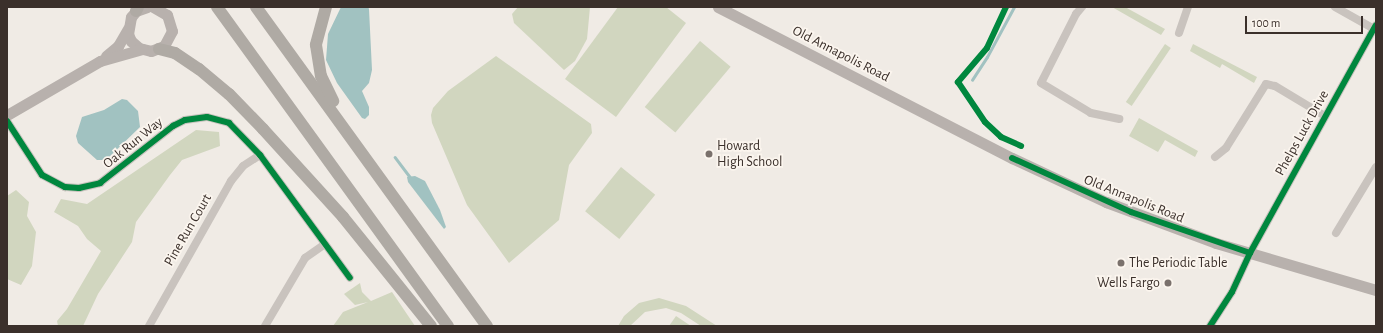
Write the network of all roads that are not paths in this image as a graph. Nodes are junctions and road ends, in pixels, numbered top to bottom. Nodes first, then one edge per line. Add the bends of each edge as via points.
1 (217, 7) edge
2 (256, 7) edge
3 (326, 7) edge
4 (718, 7) edge
5 (1082, 7) edge
6 (1188, 7) edge
7 (1335, 7) edge
8 (140, 8) edge
9 (161, 8) edge
10 (1077, 10) edge
11 (1375, 28) edge
12 (128, 29) junction
13 (1179, 33) dead end
14 (142, 49) junction
15 (159, 49) junction
16 (100, 61) junction
17 (7, 115) edge
18 (1325, 116) junction
19 (1119, 119) dead end
20 (7, 121) edge
21 (260, 155) junction
22 (1215, 157) dead end
23 (370, 162) junction
24 (1376, 167) edge
25 (1336, 234) dead end
26 (325, 244) junction
27 (1250, 253) junction
28 (350, 278) dead end
29 (1376, 290) edge
30 (149, 326) edge
31 (265, 326) edge
32 (431, 326) edge
33 (448, 326) edge
34 (487, 326) edge
35 (1210, 326) edge

1 - 33 highway
2 - 23 highway
3 - 23 highway via 316,45 321,76 326,90
4 - 27 main road, Old Annapolis Road via 1070,185 1159,223
5 - 10 street
6 - 13 street
7 - 11 street
8 - 12 main road via 131,17
9 - 15 main road via 171,21 172,31 169,40
10 - 19 street via 1041,83 1091,113
11 - 18 street, Phelps Luck Drive
12 - 14 main road via 131,41
12 - 16 main road via 118,46
14 - 15 main road
14 - 16 main road
15 - 32 highway via 184,58 239,104 343,217
16 - 17 main road
18 - 22 street via 1275,86 1266,84 1228,144
18 - 27 street, Phelps Luck Drive
20 - 21 street, Oak Run Way via 42,175 65,187 91,187 100,183 173,126 196,118 212,118 229,123
21 - 26 street, Oak Run Way
21 - 30 street, Pine Run Court via 243,166 232,181
23 - 34 highway
24 - 25 street
26 - 28 street, Oak Run Way
26 - 31 street via 305,258
27 - 29 main road, Old Annapolis Road
27 - 35 street, Phelps Luck Drive via 1232,292

